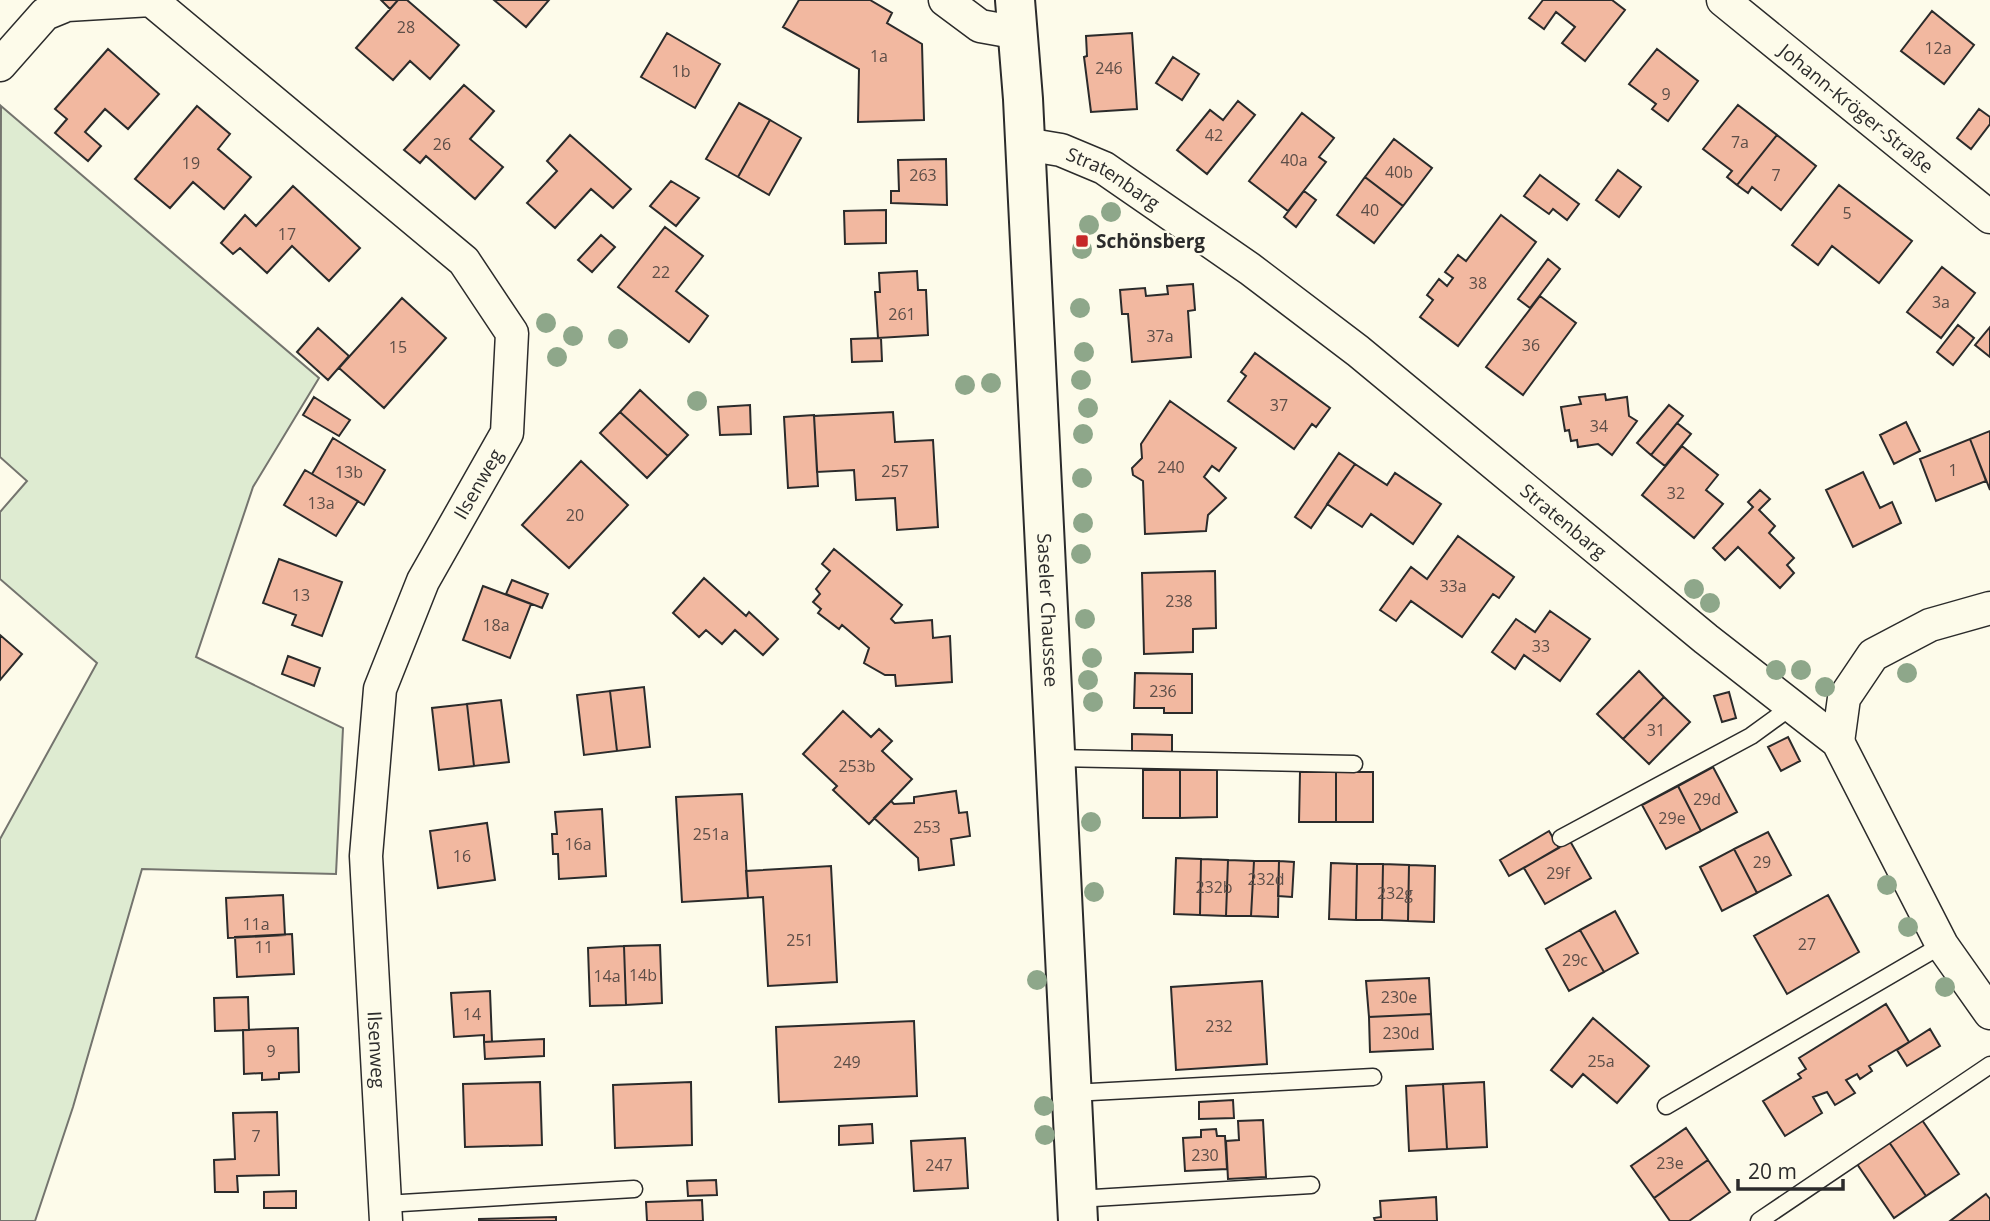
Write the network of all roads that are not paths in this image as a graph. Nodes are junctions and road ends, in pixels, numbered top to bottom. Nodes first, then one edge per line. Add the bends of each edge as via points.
1 (945, 0) edge
2 (1730, 2) edge
3 (1017, 17) edge
4 (0, 65) edge
5 (1025, 144) junction
6 (1990, 217) edge
7 (1990, 608) edge
8 (1791, 706) junction
9 (1838, 743) junction
10 (1053, 758) junction
11 (1354, 764) dead end
12 (1561, 838) dead end
13 (1942, 945) junction
14 (1990, 1013) edge
15 (1990, 1065) edge
16 (1373, 1077) dead end
17 (1072, 1093) junction
18 (1666, 1106) dead end
19 (1311, 1185) dead end
20 (634, 1189) dead end
21 (1077, 1210) edge
22 (385, 1212) edge
23 (1759, 1221) edge

1 - 3 street via 980,26
2 - 6 street, Johann-Kröger-Straße
3 - 5 main road, Saseler Chaussee
4 - 22 street, Ilsenweg via 45,14 67,5 151,0 464,261 512,332 507,433 423,581 380,689 366,856
5 - 8 street, Stratenbarg via 1061,150 1104,167 1250,269 1358,351
5 - 10 main road, Saseler Chaussee
7 - 9 street via 1930,625 1873,655 1844,698
8 - 9 street, Stratenbarg
8 - 12 lane via 1751,736
9 - 13 street, Stratenbarg
10 - 11 lane
10 - 17 main road, Saseler Chaussee
13 - 14 street, Stratenbarg
13 - 18 lane
15 - 23 lane
16 - 17 lane
17 - 21 main road, Saseler Chaussee
19 - 21 lane
20 - 22 lane

